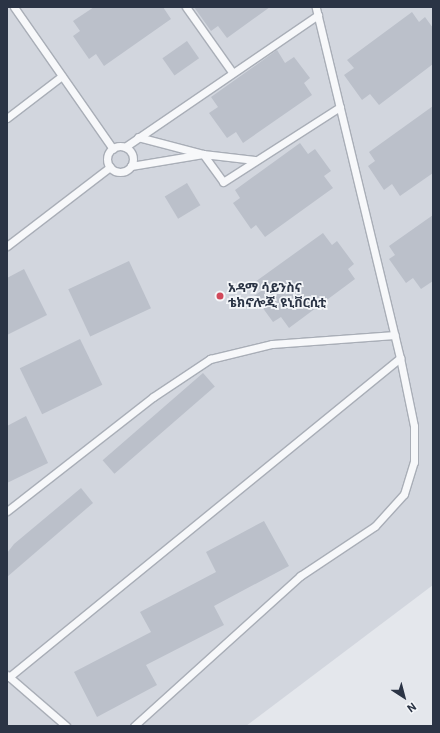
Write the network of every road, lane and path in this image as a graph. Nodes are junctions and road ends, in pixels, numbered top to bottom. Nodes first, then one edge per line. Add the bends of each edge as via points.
1 (14, 7) edge
2 (186, 7) edge
3 (316, 7) edge
4 (318, 15) junction
5 (232, 72) junction
6 (62, 76) junction
7 (340, 107) junction
8 (7, 118) edge
9 (138, 137) junction
10 (124, 147) junction
11 (113, 149) junction
12 (203, 154) junction
13 (255, 160) junction
14 (131, 166) junction
15 (110, 167) junction
16 (7, 246) edge
17 (395, 335) junction
18 (400, 358) junction
19 (7, 511) edge
20 (8, 676) edge
21 (66, 726) edge
22 (134, 726) edge

1 - 6 lane
2 - 5 lane
3 - 4 lane
4 - 5 lane
4 - 7 lane
5 - 9 lane
6 - 8 lane
6 - 11 lane
7 - 13 lane
7 - 17 lane
9 - 10 lane
9 - 12 lane
10 - 11 lane
10 - 14 lane via 133,156
11 - 15 lane via 108,157
12 - 13 lane
12 - 13 lane via 223,182
12 - 14 lane
14 - 15 lane via 118,172
15 - 16 lane
17 - 18 lane
17 - 19 lane via 272,344 210,359 153,397
18 - 20 lane
18 - 22 lane via 414,426 414,462 404,494 375,526 300,576
20 - 21 lane

